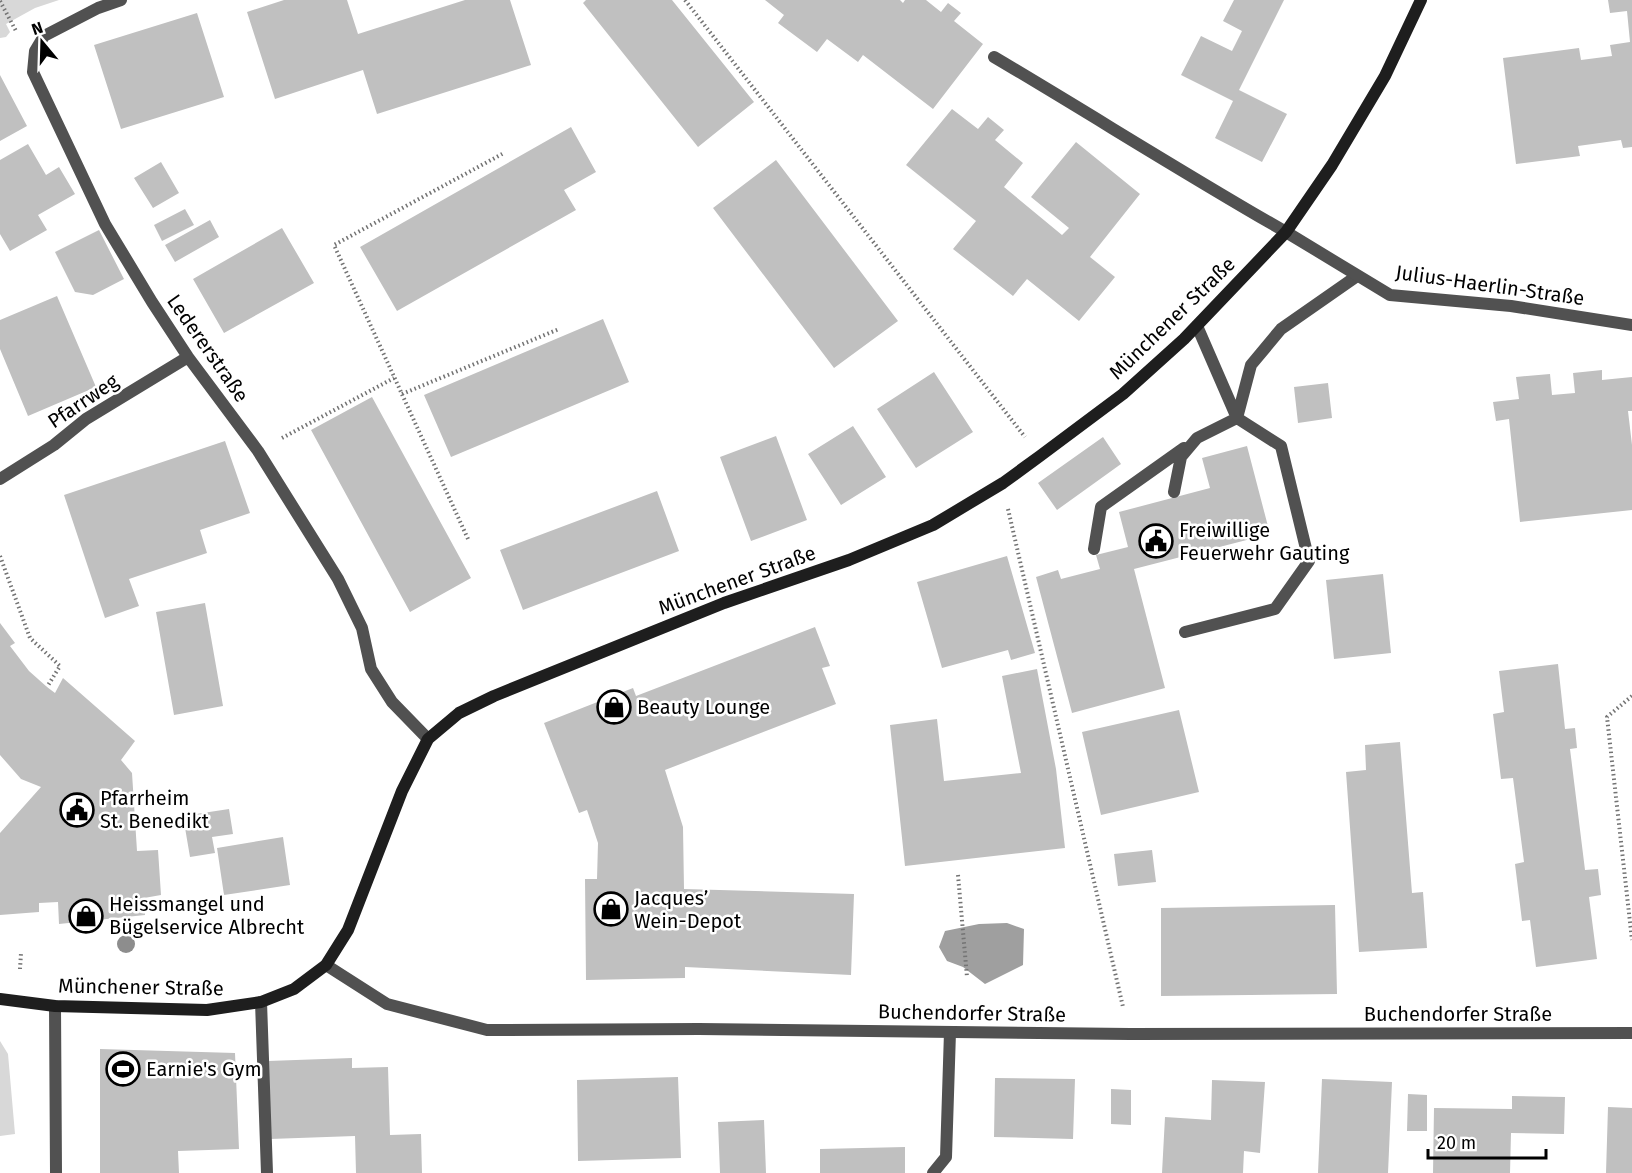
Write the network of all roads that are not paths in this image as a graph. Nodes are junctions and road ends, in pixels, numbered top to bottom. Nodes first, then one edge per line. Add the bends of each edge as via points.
1 (121, 0) edge
2 (1421, 0) edge
3 (994, 57) dead end
4 (1286, 232) junction
5 (1357, 276) junction
6 (1632, 325) edge
7 (1197, 326) junction
8 (188, 357) junction
9 (1237, 418) junction
10 (1197, 438) junction
11 (0, 479) edge
12 (1174, 492) dead end
13 (1094, 549) dead end
14 (1185, 632) dead end
15 (428, 739) junction
16 (326, 965) junction
17 (0, 999) edge
18 (261, 1002) junction
19 (55, 1006) junction
20 (950, 1032) junction
21 (1632, 1033) edge
22 (56, 1173) edge
23 (267, 1173) edge
24 (933, 1173) edge

1 - 8 street, Ledererstraße via 44,36 35,51 33,72 105,224
2 - 4 main road, Münchener Straße via 1386,76
3 - 4 street, Julius-Haerlin-Straße
4 - 5 street, Julius-Haerlin-Straße
4 - 7 main road, Münchener Straße
5 - 6 street, Julius-Haerlin-Straße via 1390,295 1511,306
5 - 9 street via 1281,329 1251,365
7 - 9 street
7 - 15 main road, Münchener Straße via 1123,394 1003,483 933,525 724,603 494,696 459,713
8 - 11 street, Pfarrweg via 86,419 54,445
8 - 15 street, Ledererstraße via 258,451 338,579 362,628 371,669 392,702
9 - 10 street
9 - 14 street via 1281,446 1309,561 1275,609
10 - 12 street via 1181,457
10 - 13 street via 1101,507
15 - 16 main road, Münchener Straße via 402,791 348,930
16 - 18 main road, Münchener Straße via 294,989
16 - 20 street, Buchendorfer Straße via 387,1004 488,1030
17 - 19 main road, Münchener Straße
18 - 19 main road, Münchener Straße via 207,1010
18 - 23 street
19 - 22 street
20 - 21 street, Buchendorfer Straße
20 - 24 street via 946,1157

